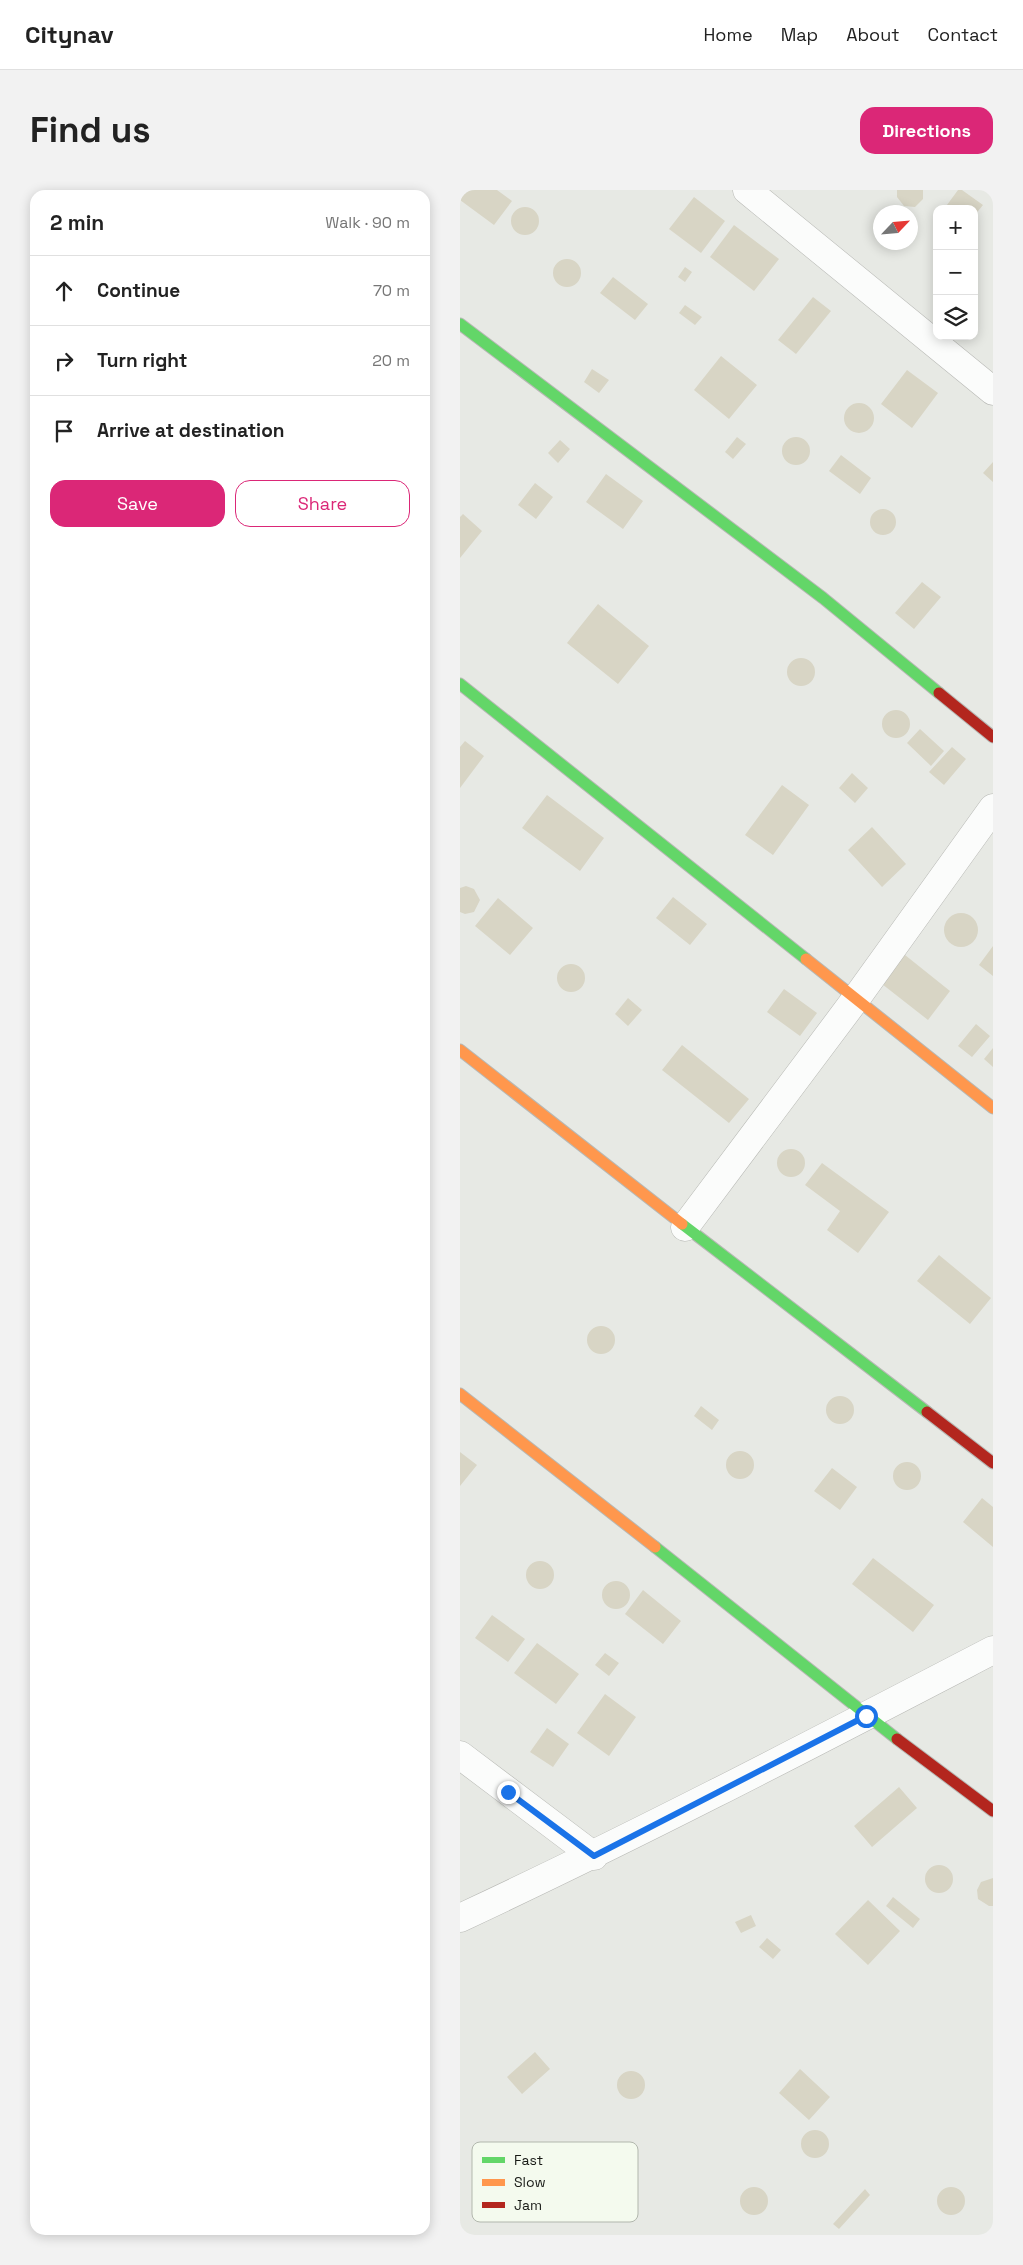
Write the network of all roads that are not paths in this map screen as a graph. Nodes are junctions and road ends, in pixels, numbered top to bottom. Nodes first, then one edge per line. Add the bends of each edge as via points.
1 (747, 190) edge
2 (460, 324) edge
3 (993, 391) edge
4 (460, 684) edge
5 (993, 736) edge
6 (993, 808) edge
7 (855, 1000) junction
8 (460, 1050) edge
9 (993, 1108) edge
10 (685, 1227) junction
11 (460, 1394) edge
12 (993, 1463) edge
13 (993, 1650) edge
14 (866, 1716) junction
15 (460, 1755) edge
16 (993, 1811) edge
17 (594, 1856) junction
18 (460, 1918) edge

1 - 3 street
2 - 5 street via 823,598
4 - 7 street
6 - 7 street
7 - 9 street
7 - 10 street
8 - 10 street
10 - 12 street
11 - 14 street via 855,1704
13 - 14 street
14 - 16 street
14 - 17 street
15 - 17 street
17 - 18 street

